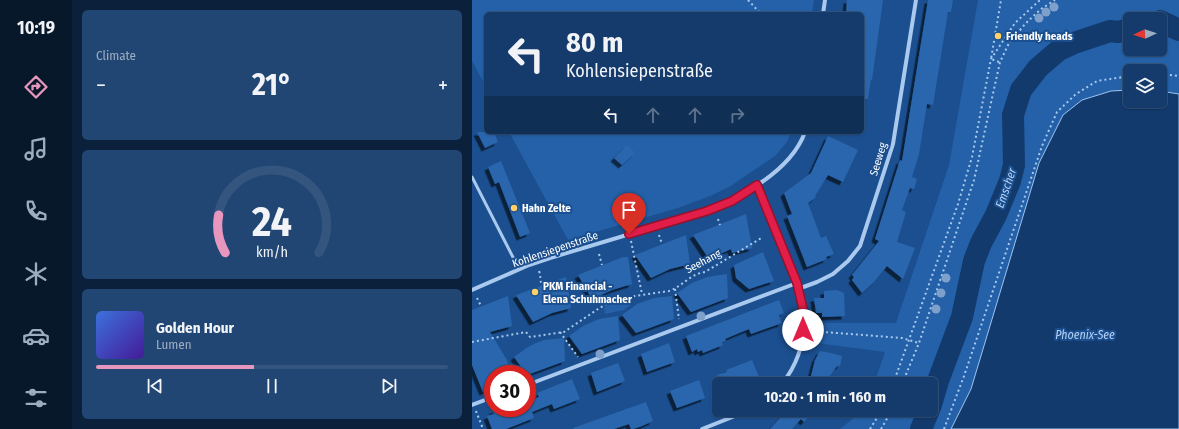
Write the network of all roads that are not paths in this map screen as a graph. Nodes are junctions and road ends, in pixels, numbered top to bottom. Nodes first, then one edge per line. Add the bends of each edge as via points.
1 (825, 0) edge
2 (916, 0) edge
3 (823, 12) edge
4 (805, 134) edge
5 (472, 177) edge
6 (757, 185) junction
7 (519, 269) junction
8 (797, 283) junction
9 (798, 288) junction
10 (472, 290) edge
11 (787, 377) edge
12 (536, 382) edge
13 (484, 400) edge
14 (472, 404) edge
15 (732, 417) edge
16 (702, 429) edge

1 - 3 street
2 - 9 street, Seeweg via 893,144 860,246 833,274
4 - 6 street, Kohlensiepenstraße via 797,150 783,166
5 - 7 lane
6 - 7 street, Kohlensiepenstraße via 732,201 707,211
6 - 8 street
7 - 10 street, Kohlensiepenstraße
8 - 9 street
8 - 12 street
9 - 11 street via 804,320 801,343 793,369
13 - 14 street
15 - 16 street

